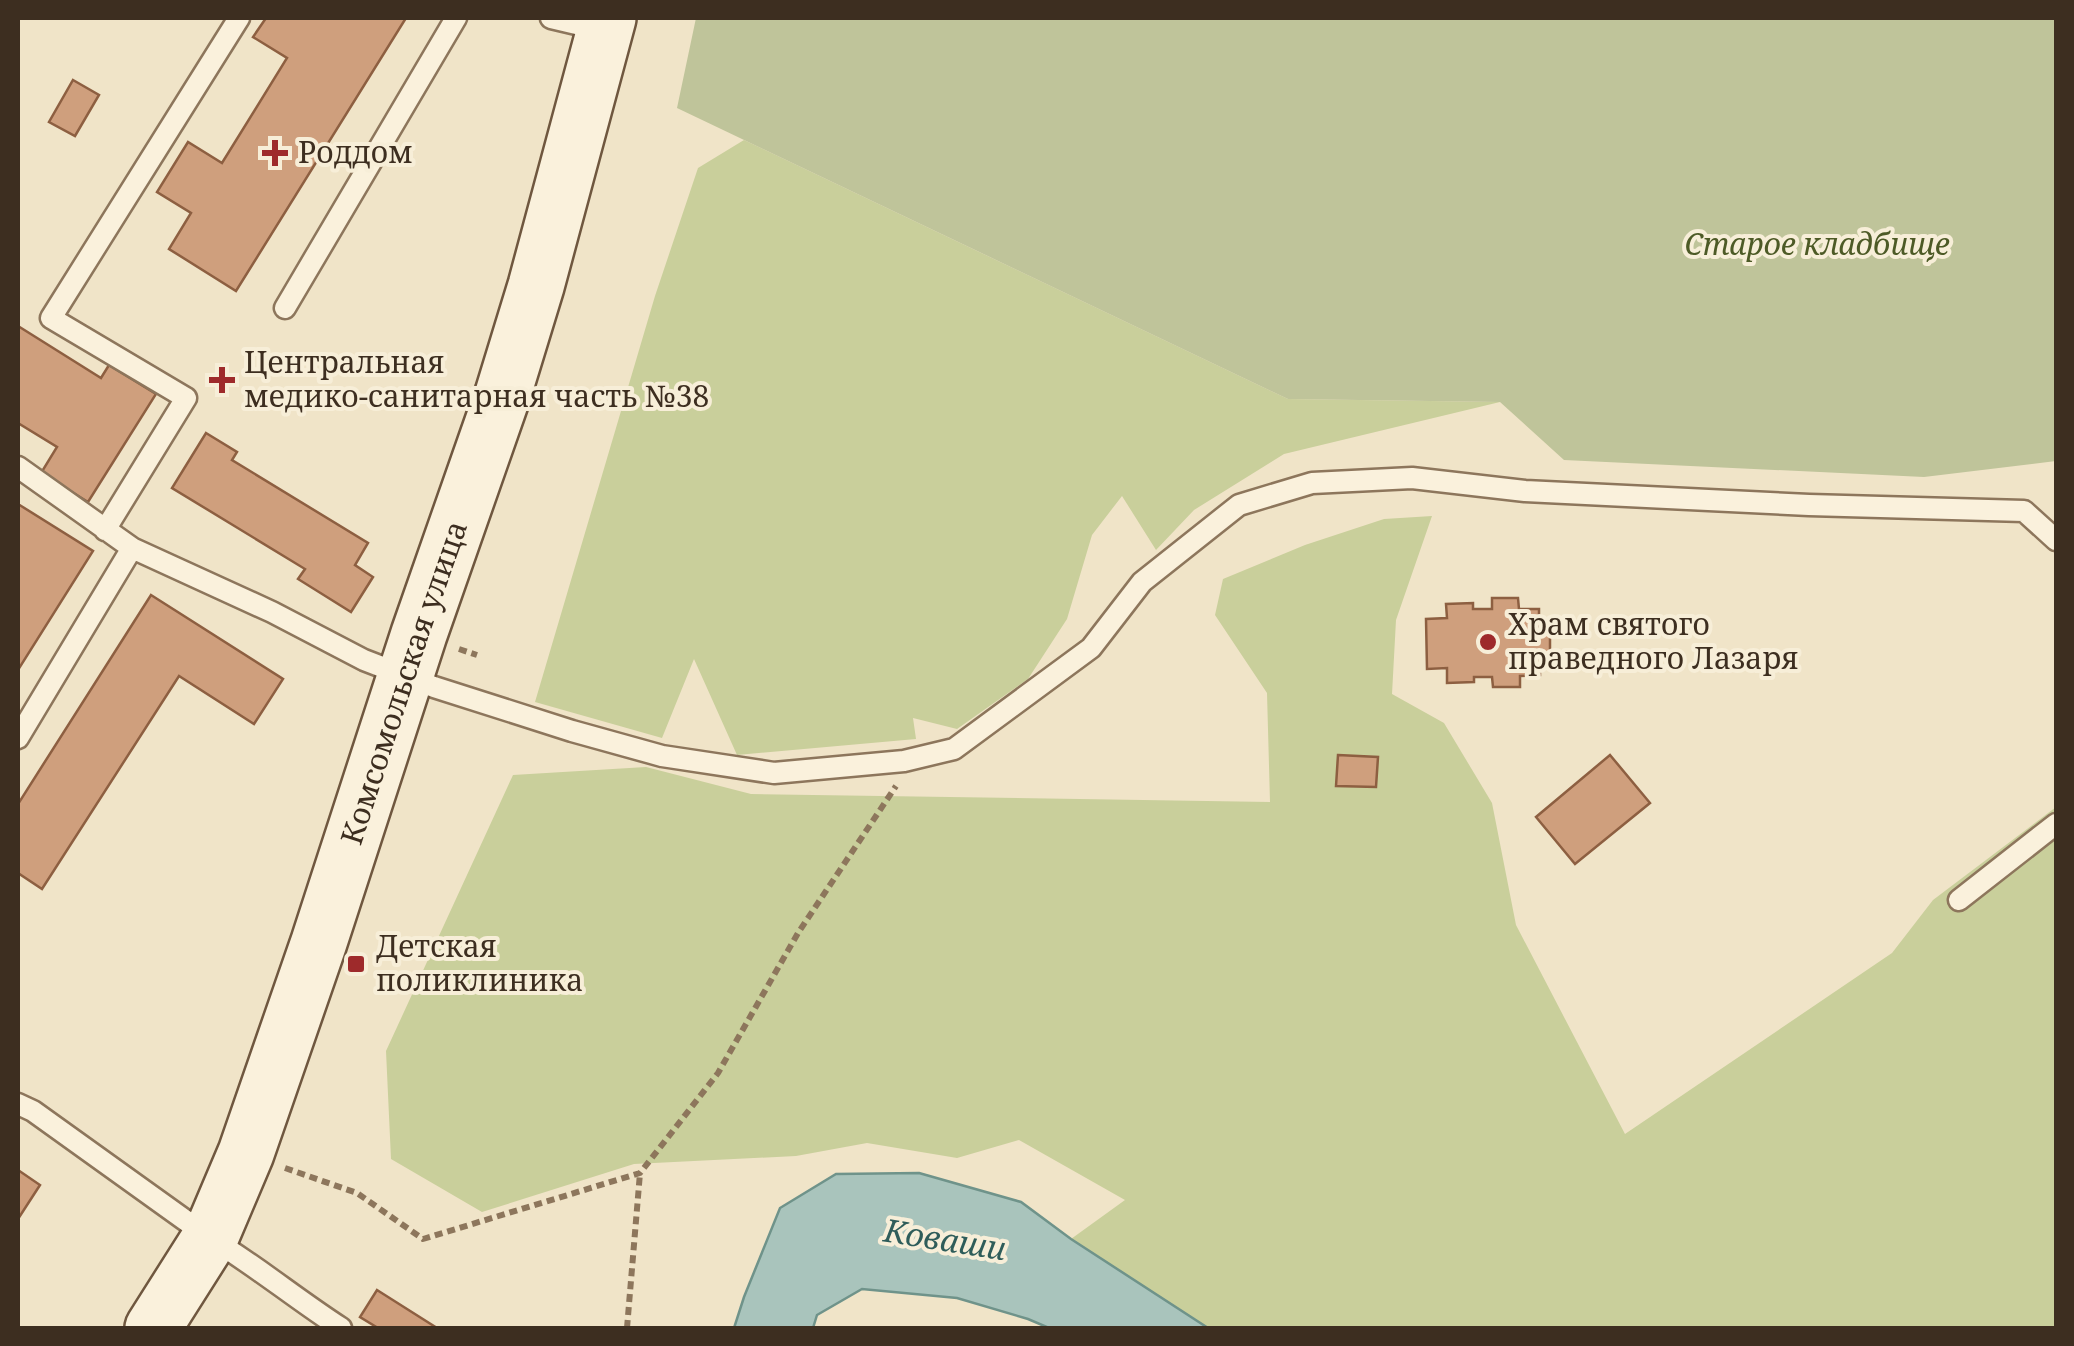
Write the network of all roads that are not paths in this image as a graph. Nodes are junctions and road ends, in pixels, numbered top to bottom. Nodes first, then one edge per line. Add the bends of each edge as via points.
1 (238, 18) edge
2 (456, 18) edge
3 (551, 18) edge
4 (606, 24) edge
5 (285, 308) dead end
6 (18, 468) edge
7 (106, 530) junction
8 (2056, 540) edge
9 (132, 548) junction
10 (405, 676) junction
11 (18, 738) edge
12 (2056, 824) edge
13 (1959, 900) dead end
14 (18, 1104) edge
15 (210, 1238) junction
16 (152, 1328) edge
17 (341, 1328) edge

1 - 7 lane via 51,318 186,398
2 - 5 lane
3 - 4 lane
4 - 10 street, Комсомольская улица via 503,394
6 - 7 lane
7 - 9 lane
8 - 10 lane via 2024,511 1525,490 1412,478 1312,483 1239,504 1142,582 1091,648 954,748 904,762 774,773 662,756
9 - 10 lane
9 - 11 lane
10 - 15 street, Комсомольская улица via 258,1118
12 - 13 lane
14 - 15 lane
15 - 16 street, Комсомольская улица
15 - 17 lane

